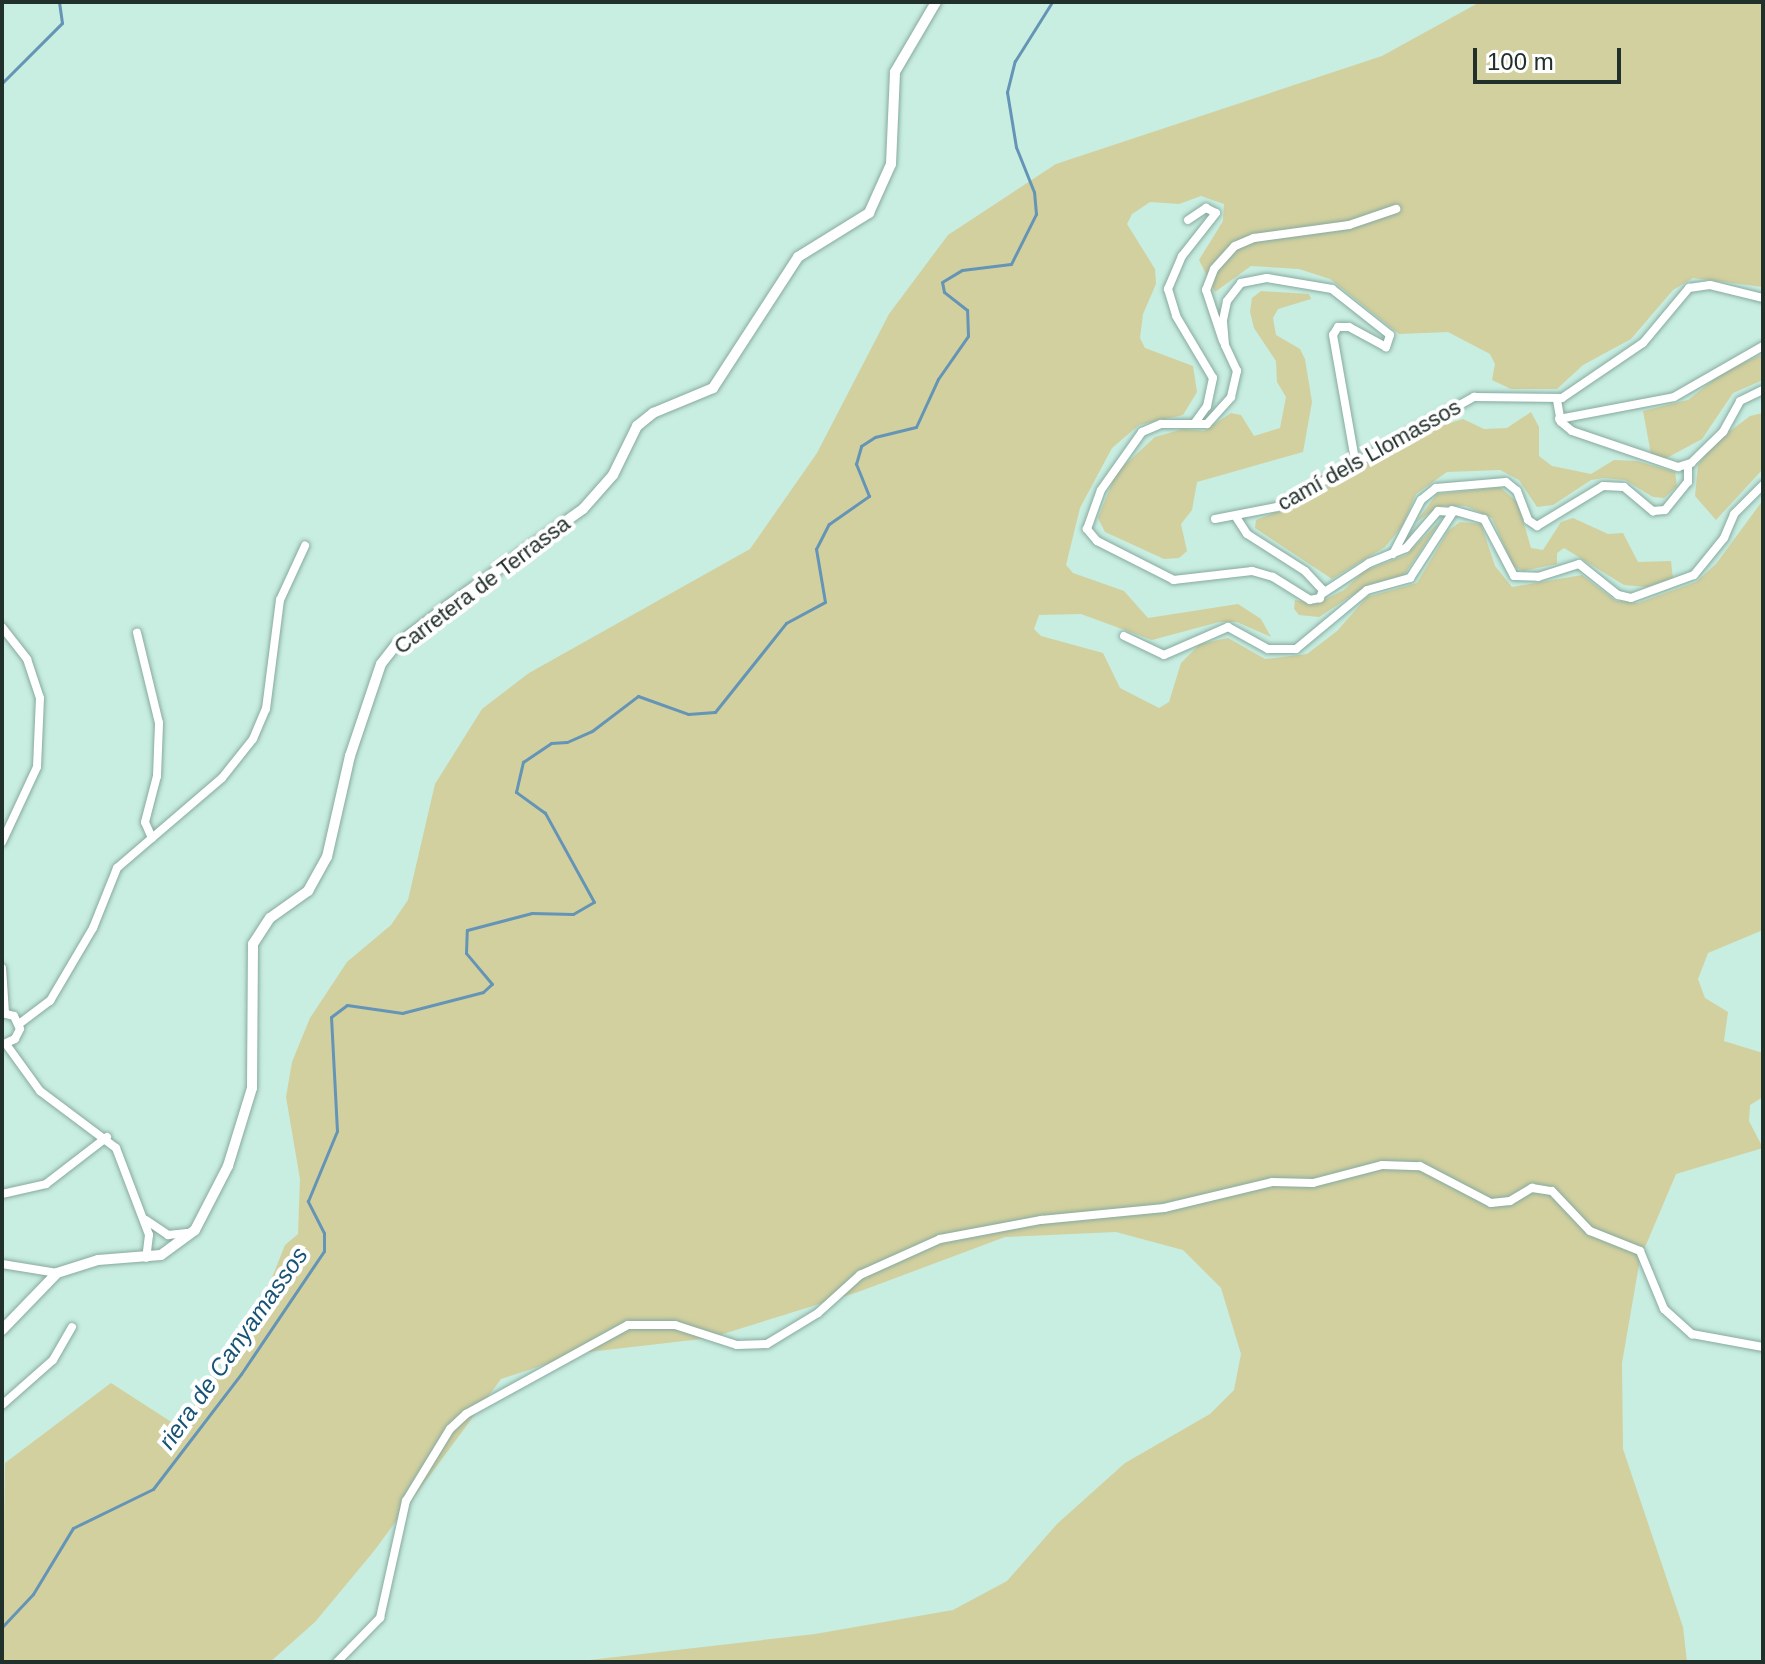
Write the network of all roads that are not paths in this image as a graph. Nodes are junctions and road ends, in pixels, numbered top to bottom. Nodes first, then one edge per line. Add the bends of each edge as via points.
1 (936, 2) edge
2 (1396, 209) dead end
3 (1188, 220) dead end
4 (1763, 298) edge
5 (1225, 345) junction
6 (1763, 346) edge
7 (1763, 390) edge
8 (1557, 400) junction
9 (1559, 419) junction
10 (1193, 425) junction
11 (1355, 460) junction
12 (1688, 465) junction
13 (1763, 485) edge
14 (1452, 510) junction
15 (1236, 517) junction
16 (1215, 519) dead end
17 (305, 546) dead end
18 (1392, 555) junction
19 (1323, 593) junction
20 (2, 627) edge
21 (137, 633) dead end
22 (1124, 636) dead end
23 (152, 838) junction
24 (2, 842) edge
25 (2, 968) edge
26 (3, 1013) edge
27 (19, 1024) junction
28 (4, 1044) edge
29 (107, 1137) junction
30 (2, 1194) edge
31 (142, 1217) junction
32 (195, 1230) junction
33 (145, 1258) junction
34 (2, 1264) edge
35 (57, 1273) junction
36 (72, 1327) dead end
37 (2, 1330) edge
38 (1763, 1347) edge
39 (2, 1405) edge
40 (337, 1662) edge

1 - 32 street, Carretera de Terrassa via 895,72 891,164 869,213 798,257 713,388 653,413 637,426 613,475 583,509 396,645 381,664 350,756 327,857 308,891 270,918 253,944 252,1088 228,1166
2 - 5 street via 1349,225 1254,238 1235,246 1214,269 1206,290
3 - 10 street via 1206,208 1216,213 1182,256 1168,289 1176,316 1213,378 1207,406
4 - 8 street via 1710,285 1689,288 1643,343
5 - 10 street via 1237,371 1233,392 1214,420
5 - 11 street via 1223,320 1230,294 1241,283 1260,278 1338,291 1389,332 1392,341 1386,347 1349,327 1338,327 1333,335
6 - 9 street via 1674,397
7 - 12 street via 1740,401 1723,432
8 - 9 street
8 - 11 street, camí dels Llomassos via 1479,395
9 - 12 street via 1572,431 1624,453 1667,466
10 - 19 street via 1154,426 1138,436 1097,498 1088,520 1090,535 1178,581 1252,571 1273,577 1310,600
11 - 15 street, camí dels Llomassos via 1324,484 1277,507
12 - 18 street via 1688,482 1662,512 1653,511 1624,487 1603,486 1537,526 1506,482 1436,488 1421,500
13 - 14 street via 1734,514 1724,538 1694,575 1631,598 1618,595 1579,564 1517,578 1505,567 1484,519
14 - 18 street via 1438,511 1406,548
14 - 22 street via 1454,518 1436,534 1410,578 1367,590 1292,651 1268,649 1233,628 1211,631 1164,655
15 - 16 street, camí dels Llomassos
15 - 19 street via 1247,534 1291,559
17 - 23 street via 280,600 266,709 253,739 222,778
18 - 19 street via 1369,563
20 - 24 street via 27,659 40,698 37,767
21 - 23 street via 159,723 157,776 145,822
23 - 27 street via 117,868 93,928 50,1001
25 - 26 street
26 - 27 street
27 - 28 street via 18,1035
28 - 29 street via 52,1102
29 - 30 street via 46,1184
29 - 31 street via 122,1160
31 - 32 street via 168,1235
31 - 33 street via 150,1245
32 - 33 street, Carretera de Terrassa via 174,1250
33 - 35 street, Carretera de Terrassa via 98,1260
34 - 35 street
35 - 37 street, Carretera de Terrassa
36 - 39 street via 53,1360
38 - 40 street via 1745,1340 1699,1337 1671,1318 1644,1254 1590,1231 1556,1193 1532,1188 1510,1201 1491,1203 1420,1166 1382,1165 1323,1181 1272,1182 1164,1208 1041,1220 940,1239 860,1275 812,1317 767,1344 737,1345 675,1325 628,1325 466,1414 450,1429 406,1501 380,1618

